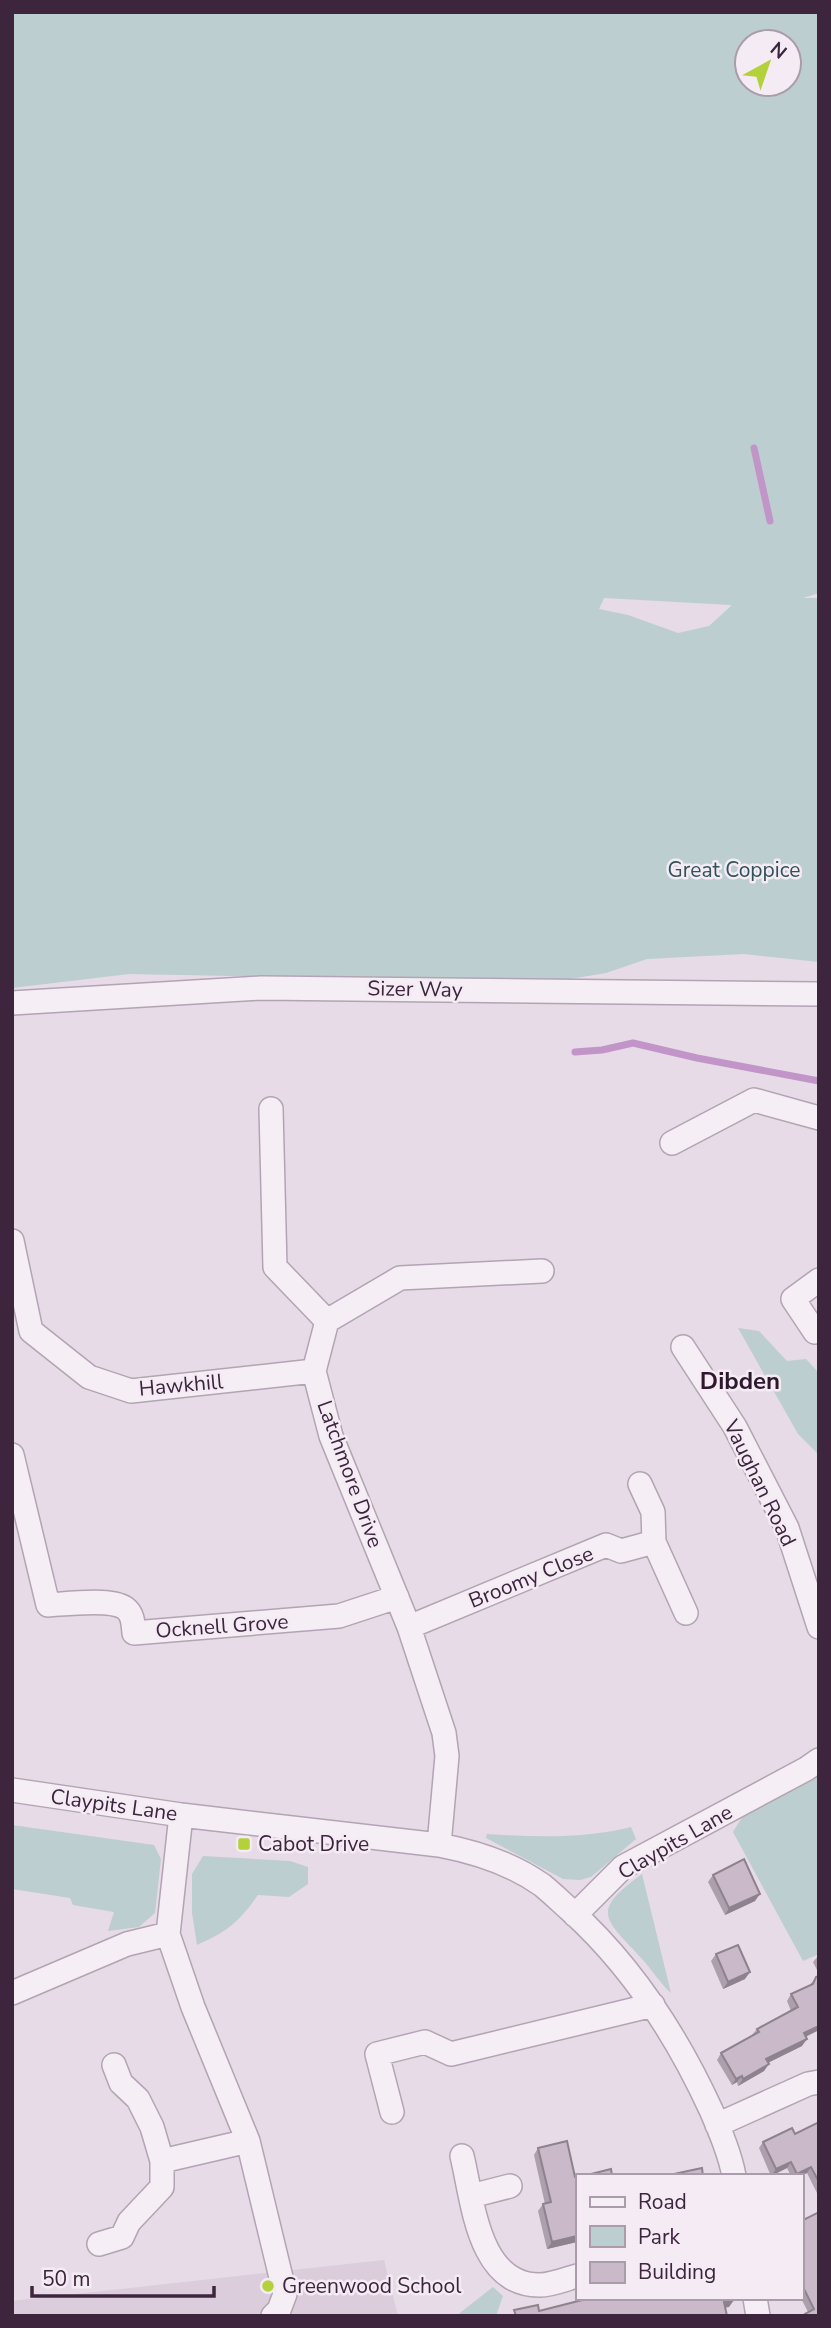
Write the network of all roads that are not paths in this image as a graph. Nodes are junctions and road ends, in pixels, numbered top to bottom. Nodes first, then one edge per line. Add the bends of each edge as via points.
1 (819, 994) edge
2 (12, 1003) edge
3 (271, 1109) dead end
4 (819, 1118) edge
5 (672, 1143) dead end
6 (12, 1241) edge
7 (542, 1271) dead end
8 (819, 1280) edge
9 (327, 1321) junction
10 (816, 1332) dead end
11 (683, 1347) dead end
12 (314, 1371) junction
13 (12, 1455) edge
14 (640, 1484) dead end
15 (654, 1542) junction
16 (397, 1597) junction
17 (685, 1613) dead end
18 (409, 1627) junction
19 (819, 1627) edge
20 (819, 1760) edge
21 (12, 1790) edge
22 (181, 1815) junction
23 (439, 1845) junction
24 (575, 1915) junction
25 (168, 1934) junction
26 (12, 1993) edge
27 (653, 2005) junction
28 (114, 2066) dead end
29 (819, 2082) edge
30 (392, 2112) dead end
31 (717, 2125) junction
32 (248, 2141) junction
33 (462, 2156) dead end
34 (162, 2161) junction
35 (733, 2174) edge
36 (510, 2186) dead end
37 (471, 2196) junction
38 (99, 2244) dead end
39 (576, 2276) edge
40 (273, 2316) edge

1 - 2 street, Sizer Way via 261,988
3 - 9 street via 275,1267
4 - 5 street via 754,1100
6 - 12 street, Hawkhill via 31,1331 89,1377 131,1391
7 - 9 street via 400,1278
8 - 10 street via 793,1299
9 - 12 street, Latchmore Drive
11 - 19 street, Vaughan Road via 735,1427 787,1528
12 - 16 street, Latchmore Drive via 331,1436
13 - 16 street, Ocknell Grove via 48,1605 109,1603 124,1607 133,1618 134,1633 339,1616
14 - 15 street via 653,1512
15 - 17 street
15 - 18 street, Broomy Close via 621,1551 606,1545
16 - 18 street, Latchmore Drive
18 - 23 street, Latchmore Drive via 444,1733
20 - 24 street, Claypits Lane via 623,1867
21 - 22 street, Claypits Lane
22 - 23 street, Claypits Lane
22 - 25 street
23 - 24 street, Claypits Lane via 511,1866 544,1886
24 - 27 street via 603,1941
25 - 26 street via 127,1944
25 - 32 street
27 - 30 street via 451,2054 425,2042 377,2054
27 - 31 street
28 - 34 street via 121,2082 138,2099
29 - 31 street
31 - 35 street
32 - 34 street
32 - 40 street via 285,2294
33 - 37 street
34 - 38 street via 162,2187 129,2222 122,2237
36 - 37 street
37 - 39 street via 482,2241 505,2275 541,2285

